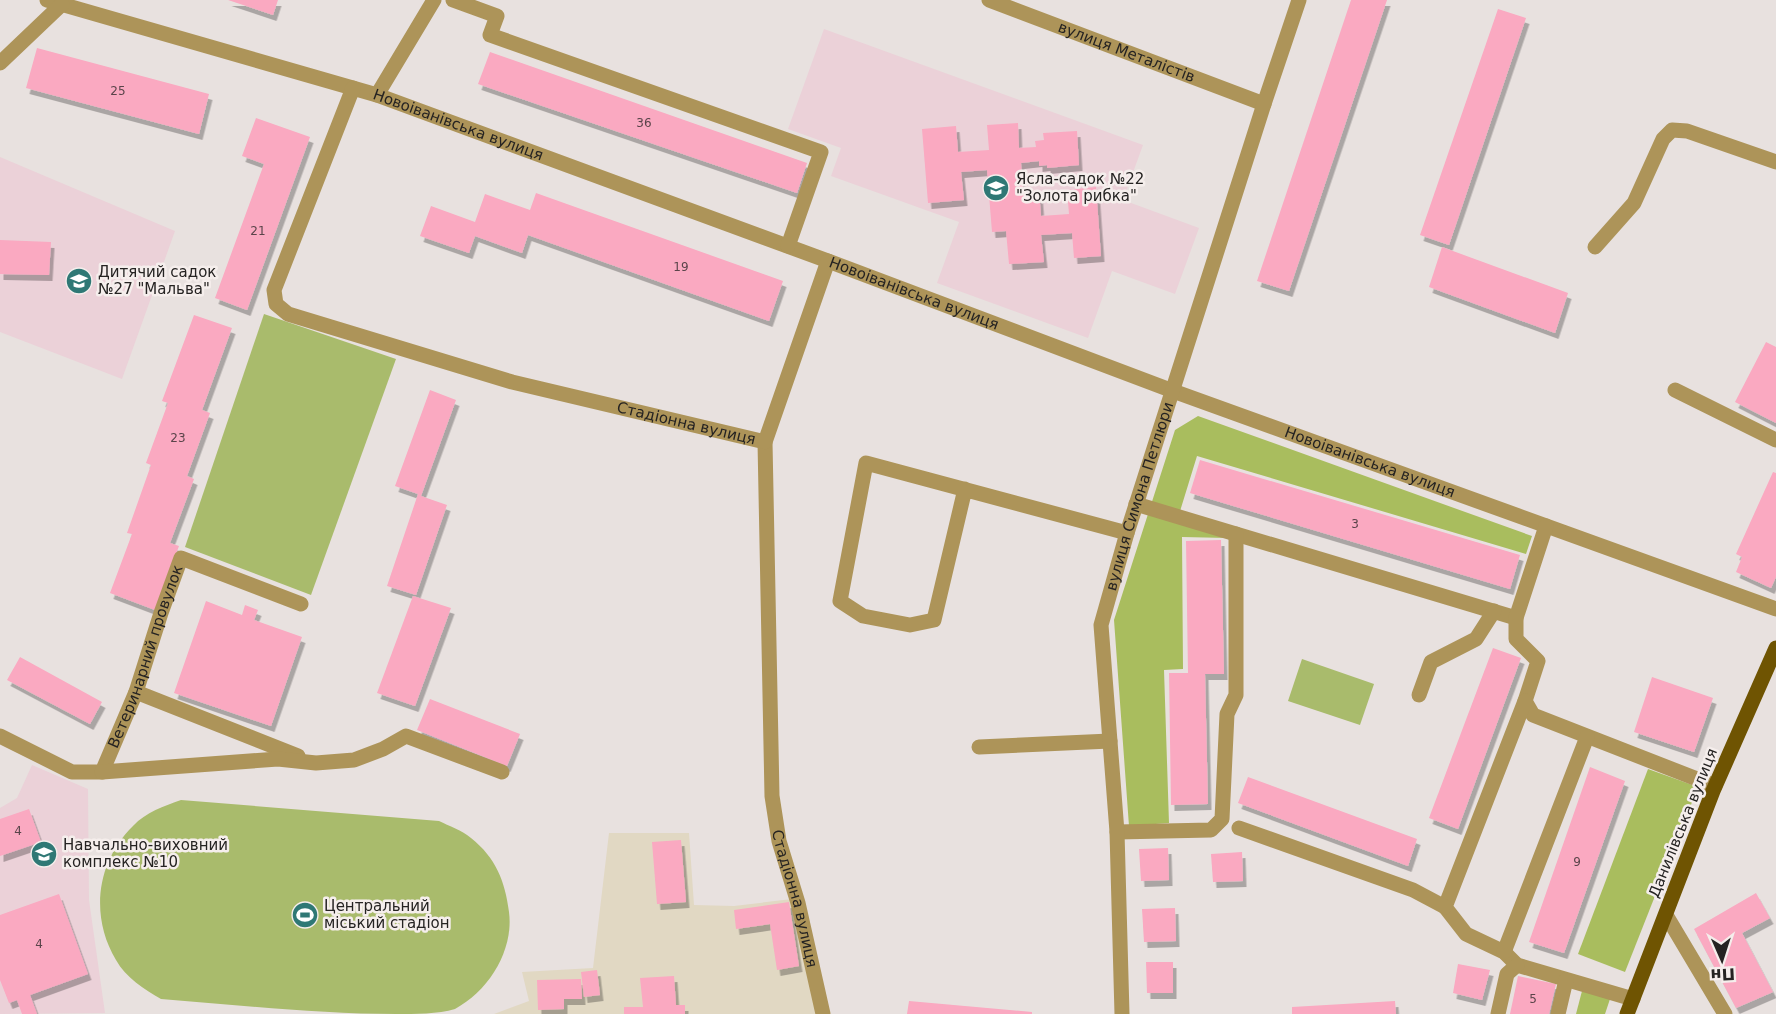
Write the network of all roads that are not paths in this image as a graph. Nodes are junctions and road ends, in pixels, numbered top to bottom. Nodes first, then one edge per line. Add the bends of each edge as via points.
1 (434, 0) edge
2 (453, 0) edge
3 (988, 0) edge
4 (1299, 0) edge
5 (55, 2) edge
6 (0, 63) edge
7 (353, 88) junction
8 (377, 95) junction
9 (1264, 104) junction
10 (1776, 162) edge
11 (788, 246) junction
12 (1595, 247) dead end
13 (828, 261) junction
14 (1675, 390) dead end
15 (1173, 391) junction
16 (1776, 440) edge
17 (765, 442) junction
18 (965, 489) junction
19 (1136, 504) junction
20 (1546, 526) junction
21 (1127, 533) junction
22 (1236, 534) junction
23 (301, 604) dead end
24 (1776, 609) edge
25 (1494, 611) junction
26 (1516, 618) junction
27 (1776, 648) edge
28 (136, 692) junction
29 (1419, 695) dead end
30 (1525, 701) junction
31 (0, 736) edge
32 (1587, 737) junction
33 (1110, 741) junction
34 (979, 747) dead end
35 (316, 763) junction
36 (102, 772) junction
37 (502, 772) dead end
38 (1715, 786) junction
39 (1239, 828) dead end
40 (1117, 832) junction
41 (1445, 907) junction
42 (1666, 915) junction
43 (1504, 952) junction
44 (1518, 965) junction
45 (1566, 980) junction
46 (1633, 999) junction
47 (823, 1014) edge
48 (1122, 1014) edge
49 (1498, 1014) edge
50 (1558, 1014) edge
51 (1627, 1014) edge
52 (1725, 1014) edge

1 - 8 street
2 - 11 street via 497,16 490,34 821,152
3 - 9 street, вулиця Металістів
4 - 9 street, вулиця Симона Петлюри
5 - 6 street
5 - 7 street, Новоіванівська вулиця
7 - 8 street, Новоіванівська вулиця
7 - 17 street, Стадіонна вулиця via 274,290 276,304 288,314 512,382
8 - 11 street, Новоіванівська вулиця
9 - 15 street, вулиця Симона Петлюри
10 - 12 street via 1687,131 1672,130 1663,138 1634,203
11 - 13 street, Новоіванівська вулиця
13 - 15 street, Новоіванівська вулиця
13 - 17 street
14 - 16 street
15 - 19 street, вулиця Симона Петлюри
15 - 20 street, Новоіванівська вулиця
17 - 47 street, Стадіонна вулиця via 772,796 778,841 798,903
18 - 18 street via 866,463 840,600 863,616 910,625 934,620
18 - 21 street
19 - 21 street, вулиця Симона Петлюри
19 - 22 street
20 - 24 street, Новоіванівська вулиця
20 - 26 street
21 - 33 street, вулиця Симона Петлюри via 1101,625
22 - 25 street
22 - 40 street via 1236,695 1227,714 1222,819 1210,830
23 - 28 street, Ветеринарний провулок via 181,558
25 - 26 street
25 - 29 street via 1476,639 1431,662
26 - 30 street via 1516,639 1538,661
27 - 38 main road, Данилівська вулиця
28 - 35 street
28 - 36 street, Ветеринарний провулок
30 - 32 street via 1533,715
30 - 41 street
31 - 36 street via 72,772
32 - 38 street
32 - 43 street
33 - 34 street
33 - 40 street, вулиця Симона Петлюри
35 - 36 street via 278,759
35 - 37 street via 354,760 406,736
38 - 42 main road, Данилівська вулиця
39 - 41 street via 1413,890
40 - 48 street, вулиця Симона Петлюри
41 - 43 street via 1466,934
42 - 46 main road, Данилівська вулиця
42 - 52 street
43 - 44 street
44 - 45 street
44 - 49 street via 1507,974
45 - 46 street
45 - 50 street
46 - 51 main road, Данилівська вулиця

